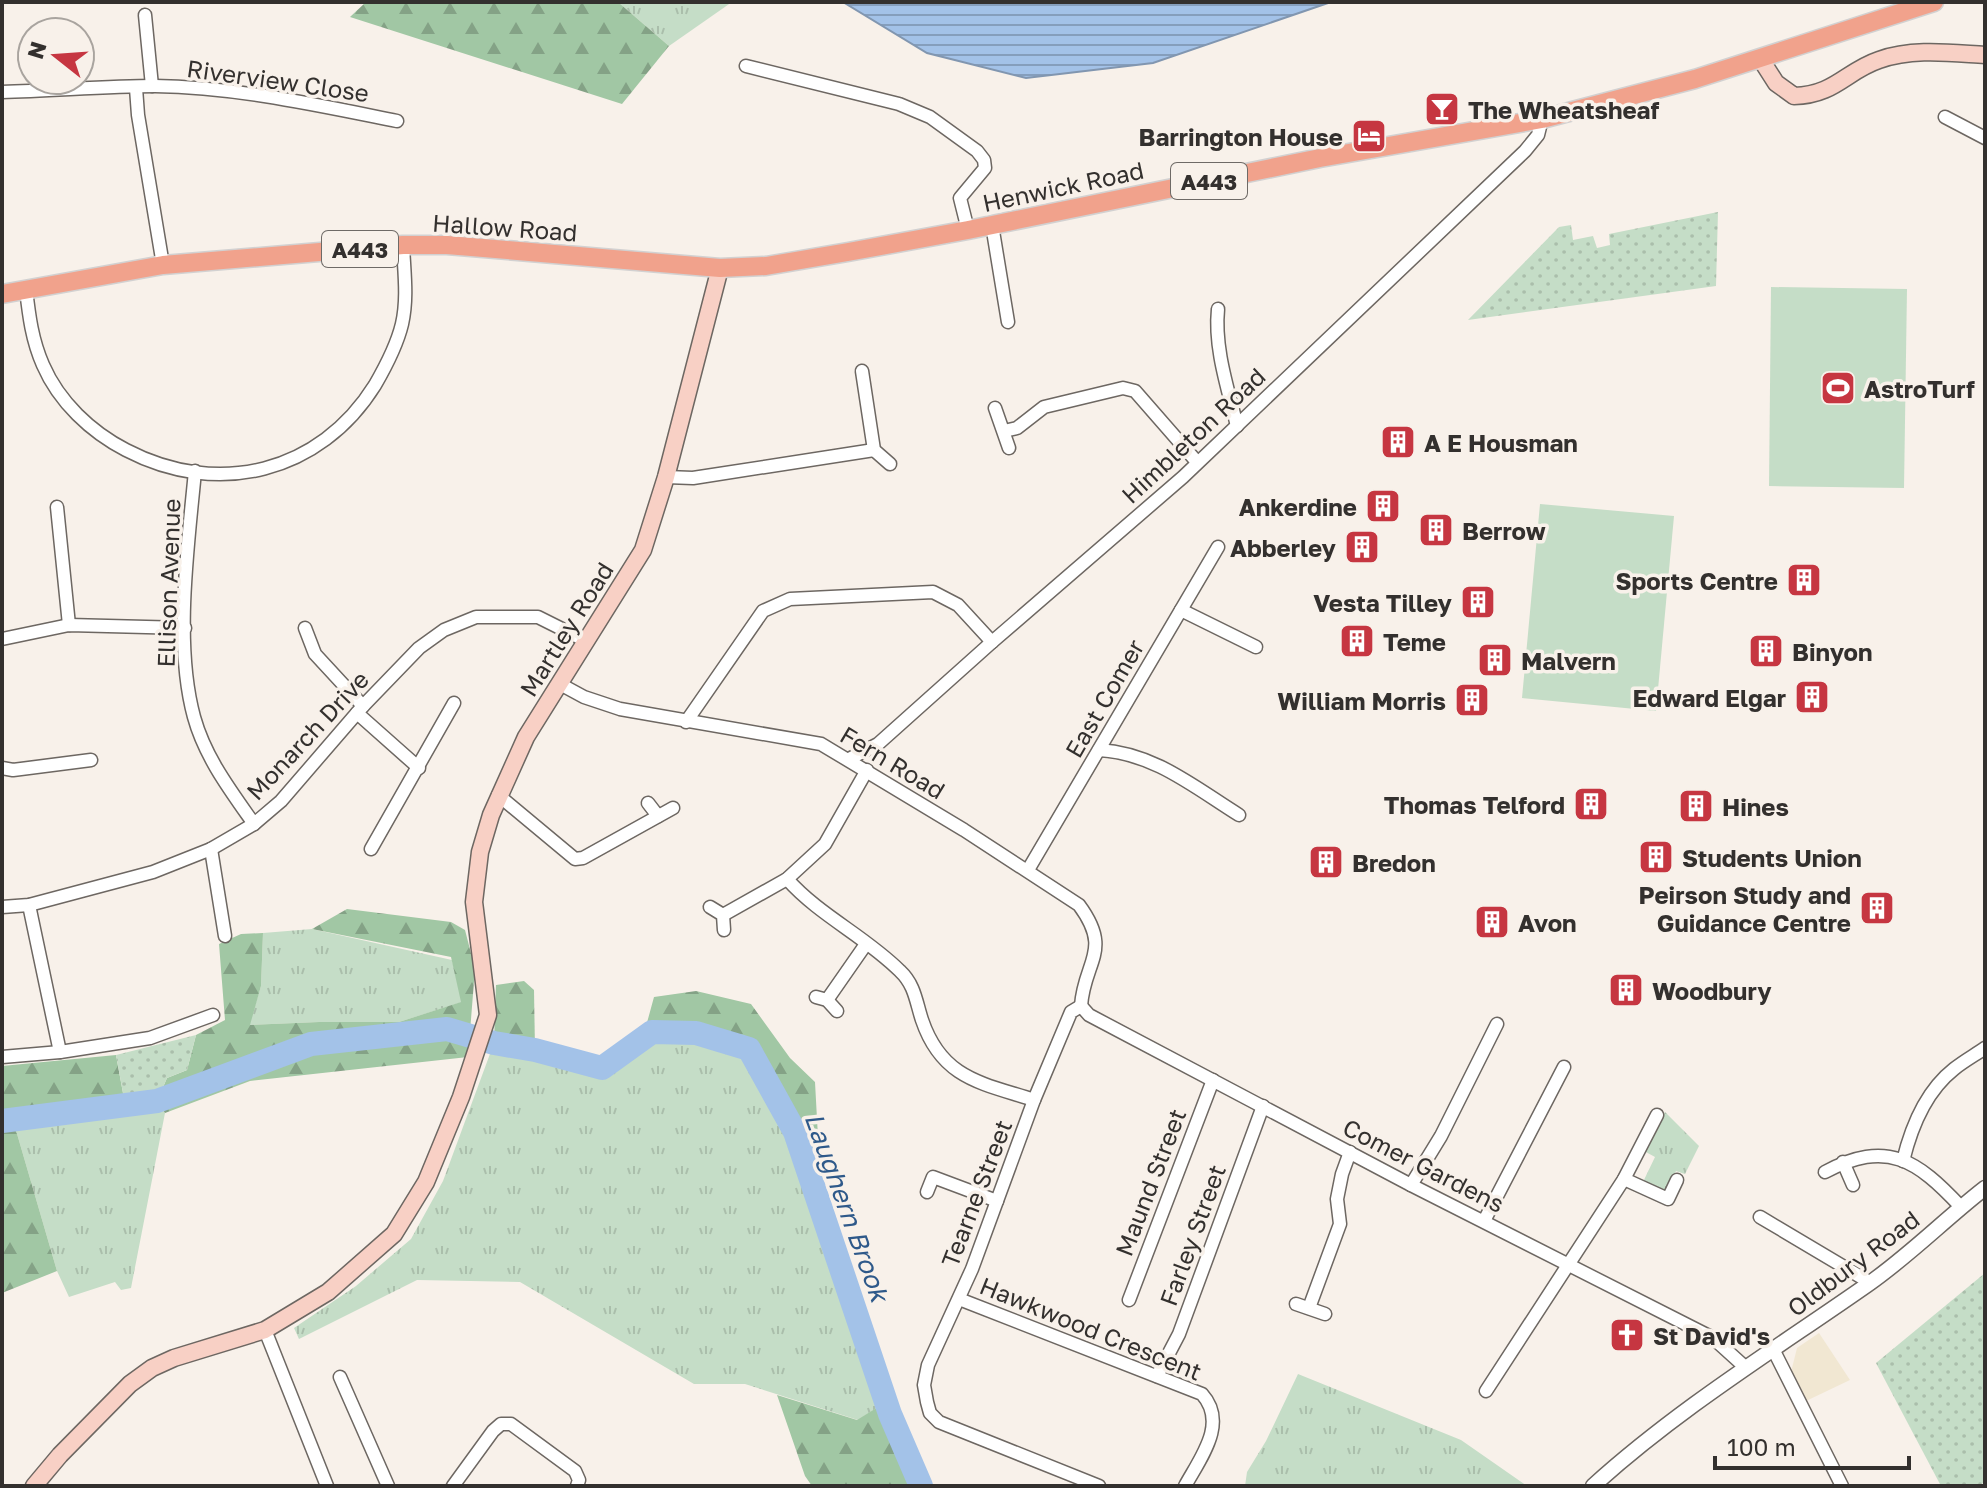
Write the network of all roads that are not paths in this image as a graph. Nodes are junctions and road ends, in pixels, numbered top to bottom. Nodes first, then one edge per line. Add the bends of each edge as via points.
1 (1934, 2) edge
2 (145, 15) dead end
3 (1985, 55) edge
4 (1760, 58) junction
5 (746, 66) dead end
6 (152, 86) junction
7 (136, 88) junction
8 (2, 92) edge
9 (1945, 117) dead end
10 (1542, 119) junction
11 (397, 121) dead end
12 (1985, 138) edge
13 (992, 225) junction
14 (968, 230) junction
15 (403, 245) junction
16 (163, 265) junction
17 (720, 268) junction
18 (26, 289) junction
19 (2, 294) edge
20 (1218, 309) dead end
21 (1008, 322) dead end
22 (861, 369) dead end
23 (995, 408) dead end
24 (1237, 426) junction
25 (1004, 431) junction
26 (1009, 448) dead end
27 (874, 450) junction
28 (1197, 462) junction
29 (890, 464) dead end
30 (195, 471) junction
31 (666, 477) junction
32 (57, 507) dead end
33 (1218, 547) dead end
34 (1181, 610) junction
35 (69, 625) junction
36 (185, 628) junction
37 (305, 628) dead end
38 (2, 639) edge
39 (586, 641) junction
40 (992, 642) junction
41 (1256, 647) dead end
42 (560, 684) junction
43 (454, 703) dead end
44 (360, 710) junction
45 (686, 722) junction
46 (1099, 750) junction
47 (849, 759) junction
48 (91, 760) dead end
49 (2, 768) edge
50 (419, 768) junction
51 (867, 770) junction
52 (498, 795) junction
53 (648, 803) dead end
54 (673, 808) dead end
55 (1239, 815) dead end
56 (658, 816) junction
57 (254, 824) junction
58 (211, 849) junction
59 (371, 849) dead end
60 (1028, 870) junction
61 (787, 879) junction
62 (29, 905) junction
63 (2, 907) edge
64 (710, 907) dead end
65 (723, 915) junction
66 (724, 930) dead end
67 (225, 936) dead end
68 (866, 944) junction
69 (1081, 1006) junction
70 (837, 1011) dead end
71 (213, 1015) dead end
72 (1497, 1024) dead end
73 (1984, 1051) edge
74 (60, 1052) junction
75 (2, 1057) edge
76 (1564, 1067) dead end
77 (1213, 1080) junction
78 (1034, 1100) junction
79 (1263, 1106) junction
80 (1657, 1115) dead end
81 (1350, 1152) junction
82 (1903, 1161) junction
83 (1843, 1162) junction
84 (1825, 1172) dead end
85 (1624, 1179) junction
86 (1677, 1180) dead end
87 (1411, 1185) junction
88 (1853, 1185) dead end
89 (1985, 1188) edge
90 (927, 1192) dead end
91 (997, 1201) junction
92 (1961, 1207) junction
93 (1760, 1217) dead end
94 (1484, 1221) junction
95 (1568, 1265) junction
96 (1871, 1283) junction
97 (959, 1299) junction
98 (1129, 1300) dead end
99 (1296, 1304) dead end
100 (1309, 1308) junction
101 (1325, 1314) dead end
102 (265, 1330) junction
103 (1773, 1349) junction
104 (1745, 1367) junction
105 (1157, 1376) junction
106 (340, 1377) dead end
107 (1486, 1391) dead end
108 (34, 1486) edge
109 (327, 1486) edge
110 (388, 1486) edge
111 (453, 1486) edge
112 (577, 1486) edge
113 (1099, 1486) edge
114 (1185, 1486) edge
115 (1593, 1486) edge
116 (1842, 1486) edge

1 - 4 main road, A443
2 - 6 street, Riverview Close
3 - 4 main road via 1904,54 1877,60 1827,91 1794,96 1776,83
4 - 10 main road, Henwick Road / A443
5 - 14 street via 899,104 930,117 977,151 985,168 960,198
6 - 7 street, Riverview Close
6 - 11 street, Riverview Close via 227,92
7 - 8 street, Riverview Close
7 - 16 street
9 - 12 street
10 - 13 main road, Henwick Road / A443
10 - 24 street, Himbleton Road via 1525,151
13 - 14 main road, Henwick Road / A443
13 - 21 street
14 - 17 main road, Henwick Road / A443 via 766,266
15 - 16 main road, Hallow Road / A443
15 - 17 main road, Hallow Road / A443
15 - 30 street via 401,327 384,370 349,421 312,449 263,470
16 - 18 main road, Hallow Road / A443
17 - 31 main road, Martley Road
18 - 19 main road, Hallow Road / A443
18 - 30 street via 31,331 44,368 70,407 104,438 150,462
20 - 24 street via 1221,357
22 - 27 street
23 - 25 street
24 - 28 street, Himbleton Road
25 - 26 street
25 - 28 street via 1017,428 1044,407 1123,388 1135,391
27 - 29 street
27 - 31 street via 693,478
28 - 40 street, Himbleton Road
30 - 36 street, Ellison Avenue
31 - 39 main road, Martley Road via 643,550
32 - 35 street
33 - 34 street, East Comer
34 - 41 street
34 - 46 street, East Comer
35 - 36 street
35 - 38 street
36 - 57 street, Ellison Avenue via 194,717 221,778
37 - 44 street via 315,654
39 - 42 main road, Martley Road
39 - 44 street, Monarch Drive via 538,617 476,617 419,648
40 - 45 street via 958,605 933,592 790,599 763,611
40 - 47 street, Himbleton Road via 878,744
42 - 45 street, Fern Road via 620,709
42 - 52 main road, Martley Road
43 - 50 street
44 - 50 street
44 - 57 street, Monarch Drive via 281,801
45 - 47 street, Fern Road via 799,739
46 - 55 street via 1154,762
46 - 60 street, East Comer
47 - 51 street, Fern Road
48 - 49 street
50 - 59 street
51 - 60 street, Fern Road
51 - 61 street via 825,844
52 - 56 street via 575,859
52 - 102 main road, Martley Road via 480,852 474,902 488,1015 426,1182 394,1234 328,1292
53 - 56 street
54 - 56 street
57 - 58 street, Monarch Drive
58 - 62 street, Monarch Drive via 140,876
58 - 67 street
60 - 69 street, Fern Road via 1079,905 1092,922 1096,954
61 - 65 street
61 - 68 street
62 - 63 street, Monarch Drive
62 - 74 street
64 - 65 street
65 - 66 street
68 - 70 street via 822,998
68 - 78 street via 913,986 938,1055 966,1078
69 - 77 street, Comer Gardens
69 - 78 street, Tearne Street via 1071,1012
71 - 74 street via 150,1038
72 - 87 street via 1482,1039 1441,1136
73 - 82 street via 1952,1071 1935,1090 1913,1127
74 - 75 street
76 - 94 street
77 - 79 street, Comer Gardens
77 - 98 street, Maund Street
78 - 91 street, Tearne Street
79 - 81 street, Comer Gardens
79 - 105 street, Farley Street via 1179,1334
80 - 85 street
81 - 87 street, Comer Gardens
81 - 100 street via 1337,1199 1340,1224
82 - 83 street via 1860,1156
82 - 92 street via 1927,1172
83 - 84 street
83 - 88 street
85 - 86 street via 1668,1199
85 - 95 street
87 - 94 street, Comer Gardens
89 - 92 street, Oldbury Road
90 - 91 street via 933,1177
91 - 97 street, Tearne Street
92 - 96 street, Oldbury Road
93 - 96 street
94 - 95 street, Comer Gardens
95 - 104 street, Comer Gardens via 1713,1338
95 - 107 street
96 - 103 street, Oldbury Road
97 - 105 street, Hawkwood Crescent
97 - 113 street, Tearne Street via 928,1365 924,1385 930,1413 939,1422
99 - 100 street
100 - 101 street
102 - 108 main road via 152,1368 130,1384
102 - 109 street
103 - 104 street, Oldbury Road
103 - 116 street
104 - 115 street, Oldbury Road via 1639,1444
105 - 114 street, Hawkwood Crescent via 1202,1394 1213,1406 1208,1443
106 - 110 street
111 - 112 street via 501,1424 511,1424 575,1471

